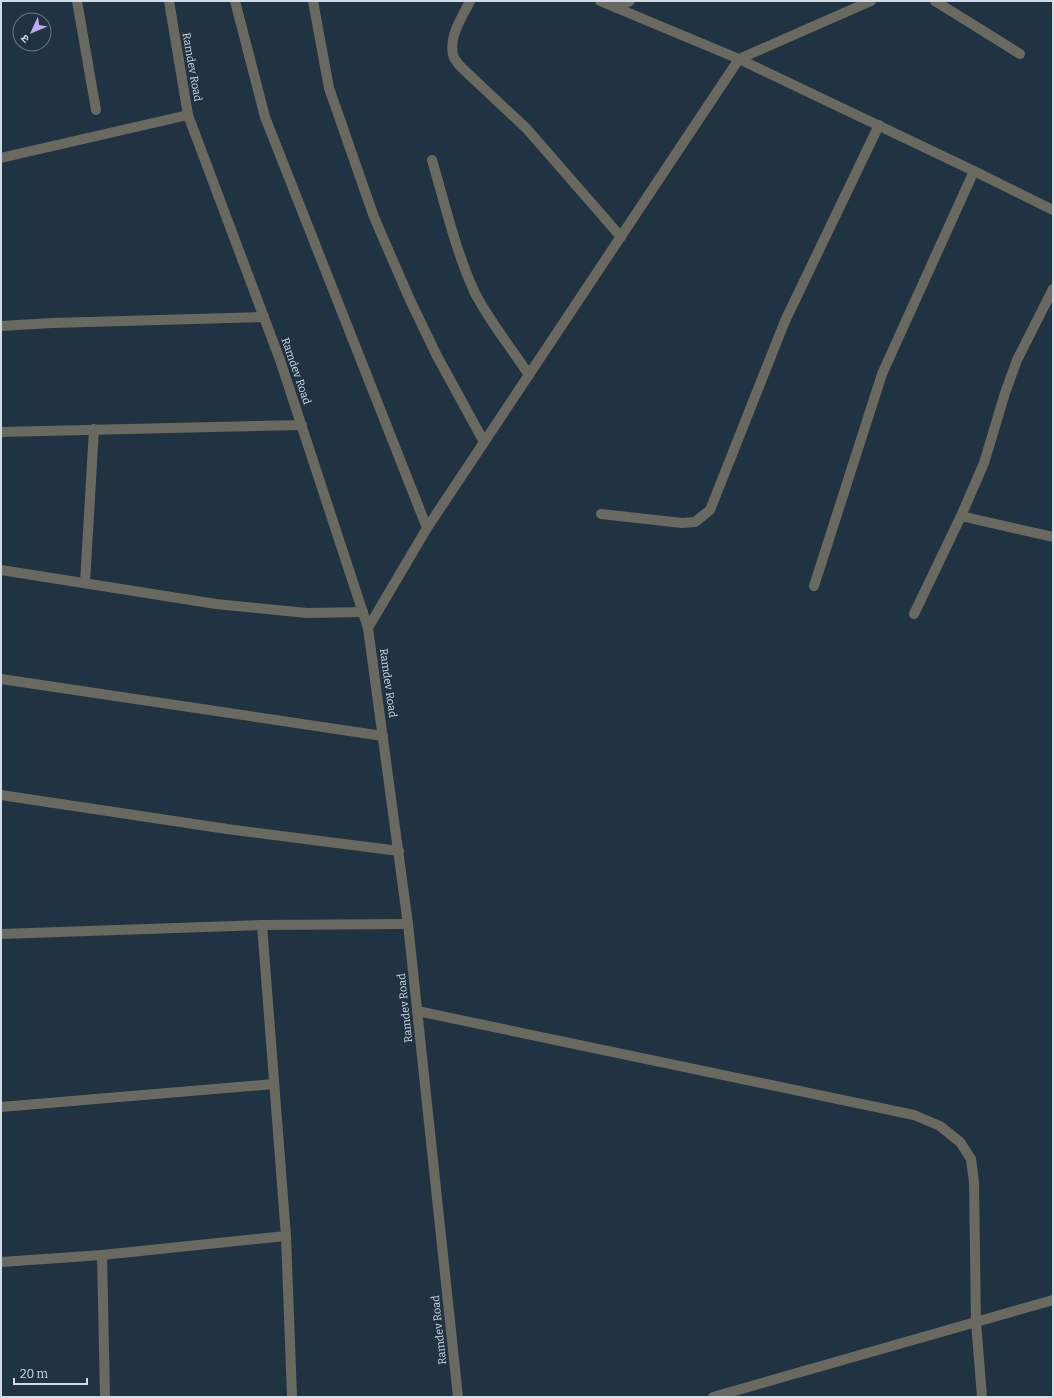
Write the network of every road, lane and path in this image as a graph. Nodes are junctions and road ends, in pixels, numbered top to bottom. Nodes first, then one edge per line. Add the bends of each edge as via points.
1 (77, 1) edge
2 (169, 1) edge
3 (235, 1) edge
4 (313, 1) edge
5 (470, 1) edge
6 (600, 1) edge
7 (630, 1) edge
8 (871, 1) edge
9 (935, 1) edge
10 (616, 8) junction
11 (1020, 54) dead end
12 (739, 59) junction
13 (96, 110) dead end
14 (188, 115) junction
15 (879, 125) junction
16 (1, 158) edge
17 (432, 160) dead end
18 (974, 171) junction
19 (1053, 210) edge
20 (621, 237) junction
21 (1053, 289) edge
22 (264, 317) junction
23 (1, 326) edge
24 (529, 375) junction
25 (302, 425) junction
26 (94, 429) junction
27 (1, 432) edge
28 (484, 442) junction
29 (601, 514) dead end
30 (961, 516) junction
31 (427, 528) junction
32 (1053, 537) edge
33 (1, 570) edge
34 (85, 583) junction
35 (814, 586) dead end
36 (363, 612) junction
37 (914, 614) dead end
38 (368, 628) junction
39 (1, 679) edge
40 (384, 736) junction
41 (1, 795) edge
42 (398, 851) junction
43 (408, 924) junction
44 (262, 925) junction
45 (1, 934) edge
46 (417, 1011) junction
47 (274, 1084) junction
48 (1, 1107) edge
49 (286, 1236) junction
50 (102, 1255) junction
51 (1, 1262) edge
52 (1053, 1300) edge
53 (976, 1322) junction
54 (105, 1397) edge
55 (292, 1397) edge
56 (458, 1397) edge
57 (713, 1397) edge
58 (982, 1397) edge

1 - 13 street
2 - 14 street, Ramdev Road
3 - 31 street via 265,117
4 - 28 street via 328,88 374,217 410,300
5 - 20 street via 455,32 454,58 526,128
6 - 10 street
7 - 10 street
8 - 12 street
9 - 11 street
10 - 12 street
12 - 15 street
12 - 20 street
14 - 16 street
14 - 22 street, Ramdev Road
15 - 18 street
15 - 29 street via 785,321 710,510 695,522 682,523
17 - 24 street via 461,259 475,292
18 - 19 street
18 - 35 street via 882,374
20 - 24 street
21 - 30 street via 1017,360 984,463
22 - 23 street
22 - 25 street, Ramdev Road
24 - 28 street
25 - 26 street
25 - 36 street, Ramdev Road
26 - 27 street
26 - 34 street
28 - 31 street
30 - 32 street
30 - 37 street
31 - 38 street
33 - 34 street
34 - 36 street via 216,604 307,613
36 - 38 street, Ramdev Road
38 - 40 street, Ramdev Road
39 - 40 street
40 - 42 street, Ramdev Road
41 - 42 street via 227,829
42 - 43 street, Ramdev Road
43 - 44 street
43 - 46 street, Ramdev Road
44 - 45 street
44 - 47 street
46 - 53 street via 914,1115 940,1126 960,1142 971,1159 974,1182
46 - 56 street, Ramdev Road
47 - 48 street
47 - 49 street
49 - 50 street
49 - 55 street
50 - 51 street
50 - 54 street
52 - 53 street
53 - 57 street
53 - 58 street

